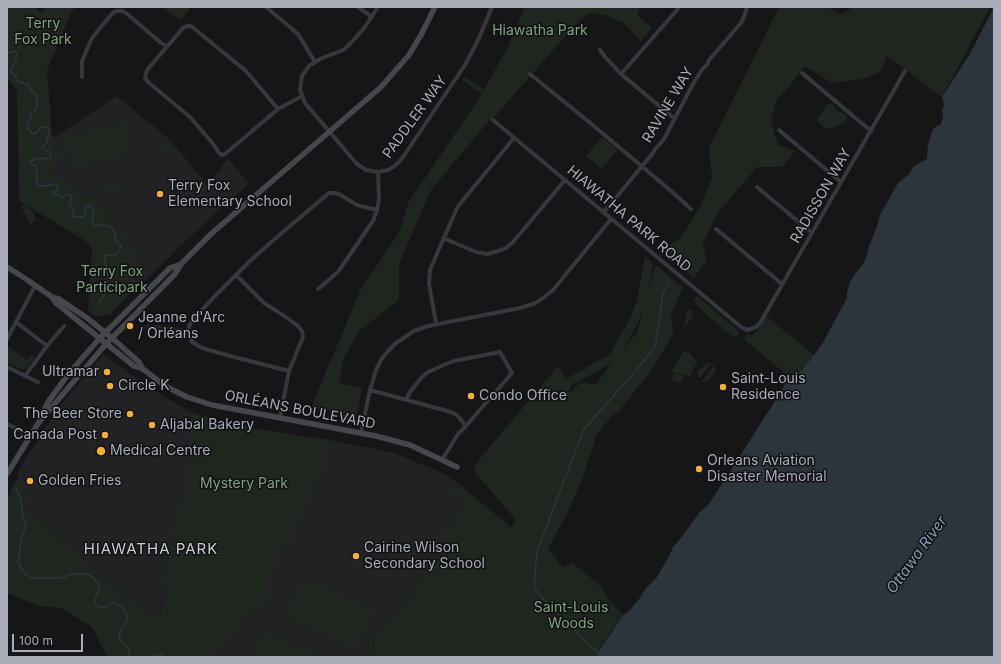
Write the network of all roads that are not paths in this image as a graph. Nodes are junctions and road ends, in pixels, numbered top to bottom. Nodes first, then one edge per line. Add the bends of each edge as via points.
1 (266, 7) edge
2 (358, 7) edge
3 (378, 7) edge
4 (435, 7) edge
5 (492, 7) edge
6 (678, 7) edge
7 (747, 7) edge
8 (372, 17) junction
9 (167, 46) junction
10 (600, 50) dead end
11 (315, 62) junction
12 (905, 71) dead end
13 (802, 72) dead end
14 (530, 74) dead end
15 (621, 74) junction
16 (82, 77) dead end
17 (302, 96) junction
18 (278, 109) junction
19 (675, 119) junction
20 (493, 120) dead end
21 (779, 130) dead end
22 (329, 131) junction
23 (871, 131) junction
24 (514, 138) junction
25 (642, 166) junction
26 (378, 172) junction
27 (565, 180) junction
28 (841, 182) junction
29 (757, 187) dead end
30 (691, 209) dead end
31 (377, 210) junction
32 (604, 212) junction
33 (611, 219) junction
34 (716, 229) dead end
35 (812, 233) junction
36 (443, 238) junction
37 (180, 264) junction
38 (7, 267) edge
39 (236, 275) junction
40 (782, 284) junction
41 (35, 286) junction
42 (318, 289) dead end
43 (52, 298) junction
44 (16, 322) junction
45 (436, 324) junction
46 (64, 326) dead end
47 (752, 329) joint
48 (106, 333) junction
49 (100, 338) junction
50 (112, 338) junction
51 (7, 339) edge
52 (106, 344) junction
53 (46, 346) junction
54 (7, 367) edge
55 (143, 369) junction
56 (289, 371) junction
57 (25, 376) junction
58 (38, 382) dead end
59 (370, 390) junction
60 (406, 400) junction
61 (280, 418) junction
62 (39, 422) junction
63 (7, 424) edge
64 (466, 426) junction
65 (361, 433) junction
66 (31, 436) junction
67 (442, 460) junction
68 (457, 467) dead end
69 (7, 474) edge

1 - 11 street via 298,34
2 - 8 street
3 - 8 street
4 - 22 main road via 422,35 396,71
5 - 26 street, PADDLER WAY via 465,65 403,157 393,167
6 - 15 street
7 - 19 street, RAVINE WAY via 741,23 701,70
8 - 11 street via 347,47
9 - 16 street via 122,10 114,12 92,38 82,61
9 - 18 street via 183,28 192,26 246,71
9 - 18 street via 147,70 148,82 190,117 222,155
10 - 15 street
11 - 17 street via 302,76
12 - 23 street, RADISSON WAY
13 - 23 street
14 - 25 street
15 - 19 street
17 - 18 street
17 - 22 street, PADDLER WAY
19 - 25 street, RAVINE WAY via 664,139
20 - 24 street, HIAWATHA PARK ROAD
21 - 28 street
22 - 26 street, PADDLER WAY via 357,164 366,170
22 - 37 main road
23 - 28 street, RADISSON WAY
24 - 27 street, HIAWATHA PARK ROAD
24 - 36 street via 464,199
25 - 30 street
25 - 32 street, RAVINE WAY
26 - 31 street
27 - 32 street, HIAWATHA PARK ROAD
27 - 36 street via 506,248 487,254
28 - 35 street, RADISSON WAY
29 - 35 street
31 - 39 street via 357,205 339,194 329,193
31 - 42 street via 373,221 338,272
32 - 33 street, HIAWATHA PARK ROAD
33 - 45 street via 553,290 541,300 525,307
33 - 47 street, HIAWATHA PARK ROAD via 741,327
34 - 40 street
35 - 40 street, RADISSON WAY
36 - 45 street via 429,277
37 - 48 main road via 170,268
37 - 50 main road via 175,274
38 - 41 main road, ORLÉANS BOULEVARD
39 - 56 street via 264,303 302,331 303,337
39 - 56 street via 192,321 188,331 192,342 202,348
40 - 47 street, RADISSON WAY via 760,323
41 - 43 main road, ORLÉANS BOULEVARD
41 - 44 street
43 - 48 main road, ORLÉANS BOULEVARD via 59,299 73,308
43 - 49 main road, ORLÉANS BOULEVARD
44 - 51 street
44 - 53 street
45 - 59 street via 414,331 396,343 376,370
46 - 53 street
48 - 49 main road
48 - 50 main road, ORLÉANS BOULEVARD
49 - 52 main road, ORLÉANS BOULEVARD
49 - 62 main road via 48,402
50 - 52 main road
50 - 55 main road, ORLÉANS BOULEVARD via 139,362
52 - 55 main road, ORLÉANS BOULEVARD via 134,366
52 - 62 main road
53 - 57 street
54 - 57 street
55 - 61 main road, ORLÉANS BOULEVARD via 165,386 195,400
56 - 61 street
57 - 58 street
59 - 60 street
59 - 65 street
60 - 64 street via 451,412
60 - 64 street via 428,372 454,361 500,352 512,373
61 - 65 main road, ORLÉANS BOULEVARD
62 - 66 main road
63 - 66 street
64 - 67 street
65 - 67 main road, ORLÉANS BOULEVARD via 410,445
66 - 69 main road
67 - 68 main road, ORLÉANS BOULEVARD

